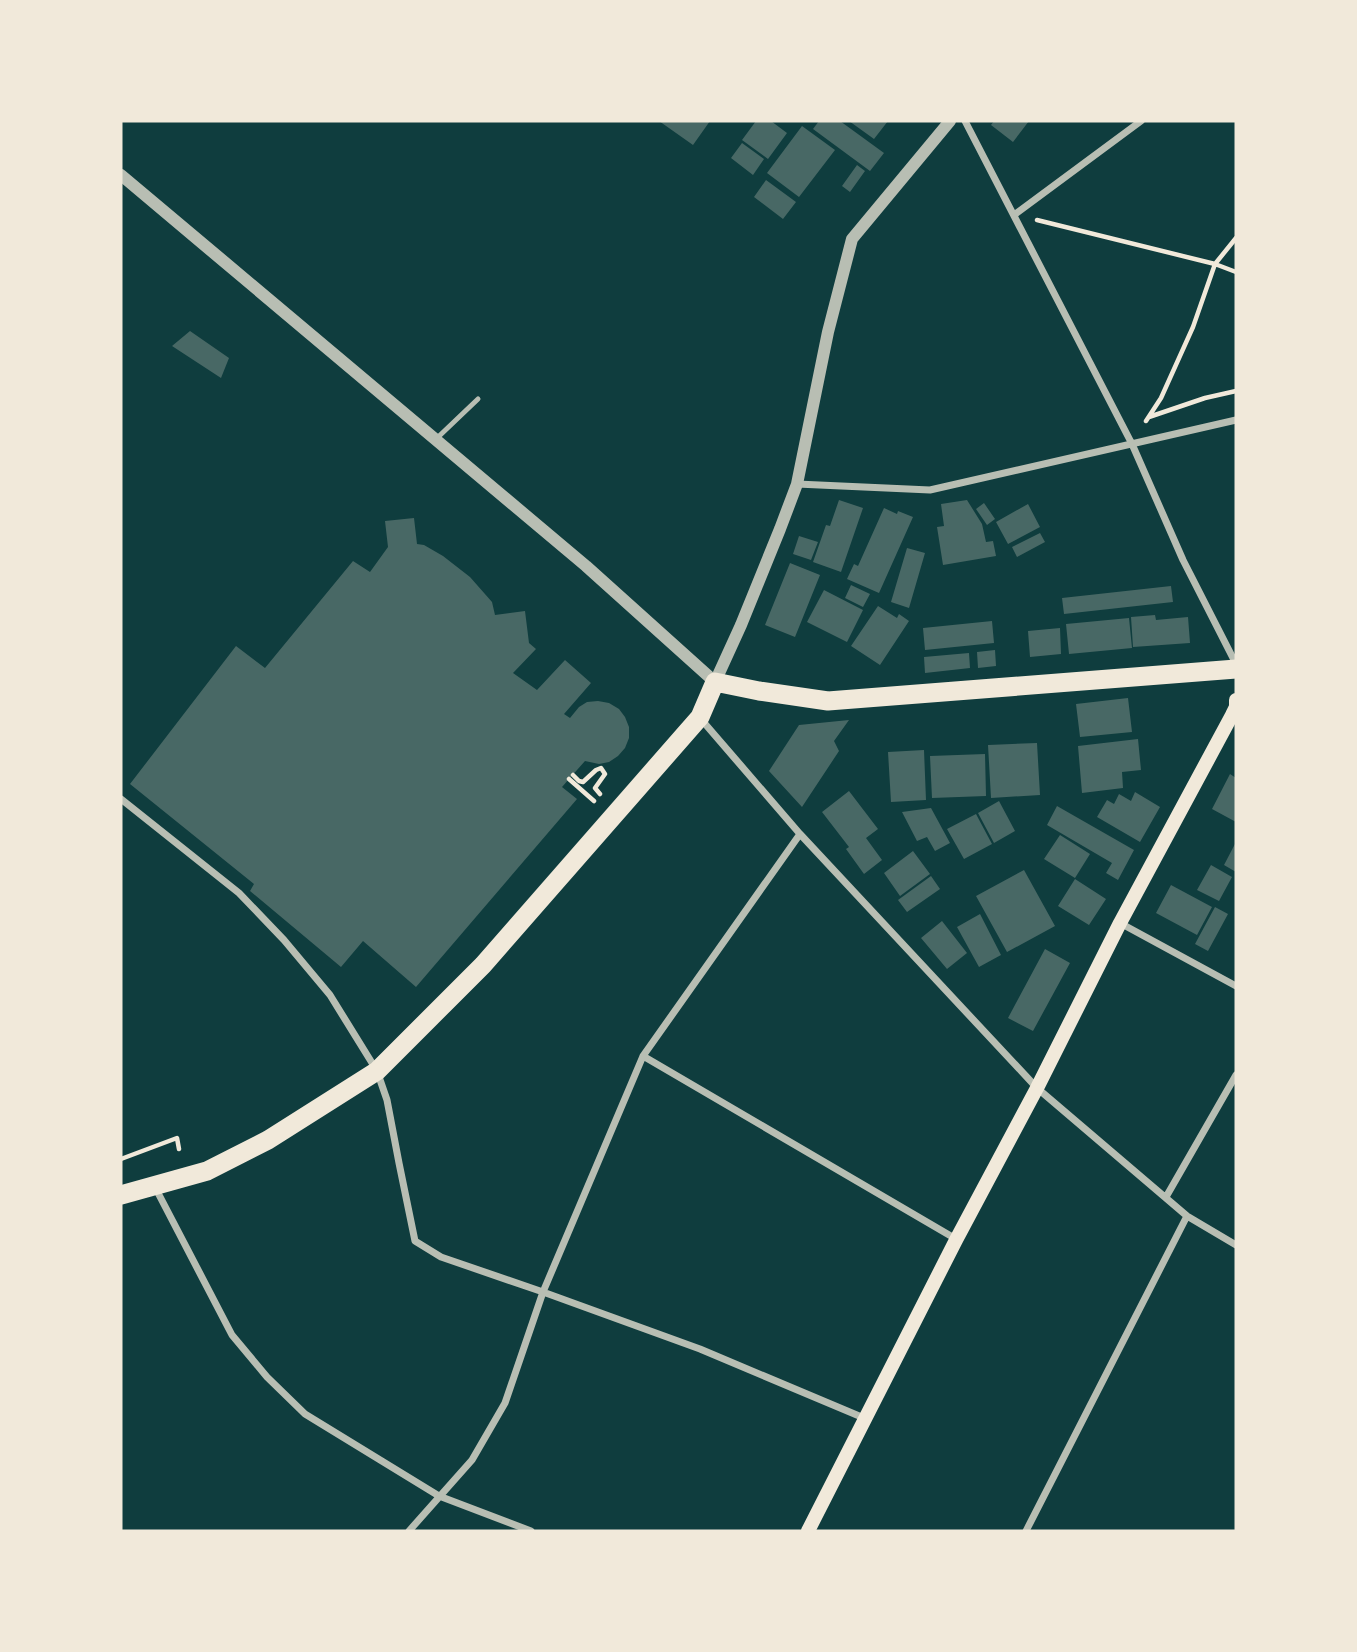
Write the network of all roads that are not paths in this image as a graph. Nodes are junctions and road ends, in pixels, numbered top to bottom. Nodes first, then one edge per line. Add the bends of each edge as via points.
1 (950, 121) edge
2 (965, 121) edge
3 (1141, 121) edge
4 (121, 175) edge
5 (1014, 215) junction
6 (478, 399) dead end
7 (1236, 421) edge
8 (436, 440) junction
9 (1132, 444) junction
10 (797, 484) junction
11 (1236, 664) edge
12 (1236, 669) edge
13 (715, 682) junction
14 (1236, 700) edge
15 (700, 717) junction
16 (121, 799) edge
17 (800, 834) junction
18 (1120, 923) junction
19 (1236, 986) edge
20 (643, 1056) junction
21 (377, 1071) junction
22 (1236, 1075) edge
23 (1037, 1088) junction
24 (155, 1186) junction
25 (121, 1195) edge
26 (1166, 1197) junction
27 (1187, 1216) junction
28 (956, 1240) junction
29 (1236, 1245) edge
30 (543, 1292) junction
31 (864, 1418) junction
32 (439, 1496) junction
33 (409, 1531) edge
34 (531, 1531) edge
35 (808, 1531) edge
36 (1026, 1531) edge

1 - 10 street via 852,239
2 - 5 street
3 - 5 street
4 - 8 street
5 - 9 street
6 - 8 lane
7 - 9 street
8 - 13 street
9 - 10 street via 930,490
9 - 11 street
10 - 13 street
12 - 13 highway via 828,701
13 - 15 highway
14 - 18 main road
15 - 17 street
15 - 21 highway via 483,965
16 - 21 street via 239,892 330,995
17 - 20 street
17 - 23 street
18 - 19 street
18 - 23 main road
20 - 28 street
20 - 30 street
21 - 24 highway via 268,1140 207,1171
21 - 30 street via 415,1241 441,1256
22 - 26 street
23 - 26 street
23 - 28 main road
24 - 25 highway
24 - 32 street via 232,1335 267,1377 305,1414
26 - 27 street
27 - 29 street
27 - 36 street
28 - 31 main road
30 - 31 street via 700,1349
30 - 32 street via 505,1403 472,1460
31 - 35 main road
32 - 33 street
32 - 34 street

